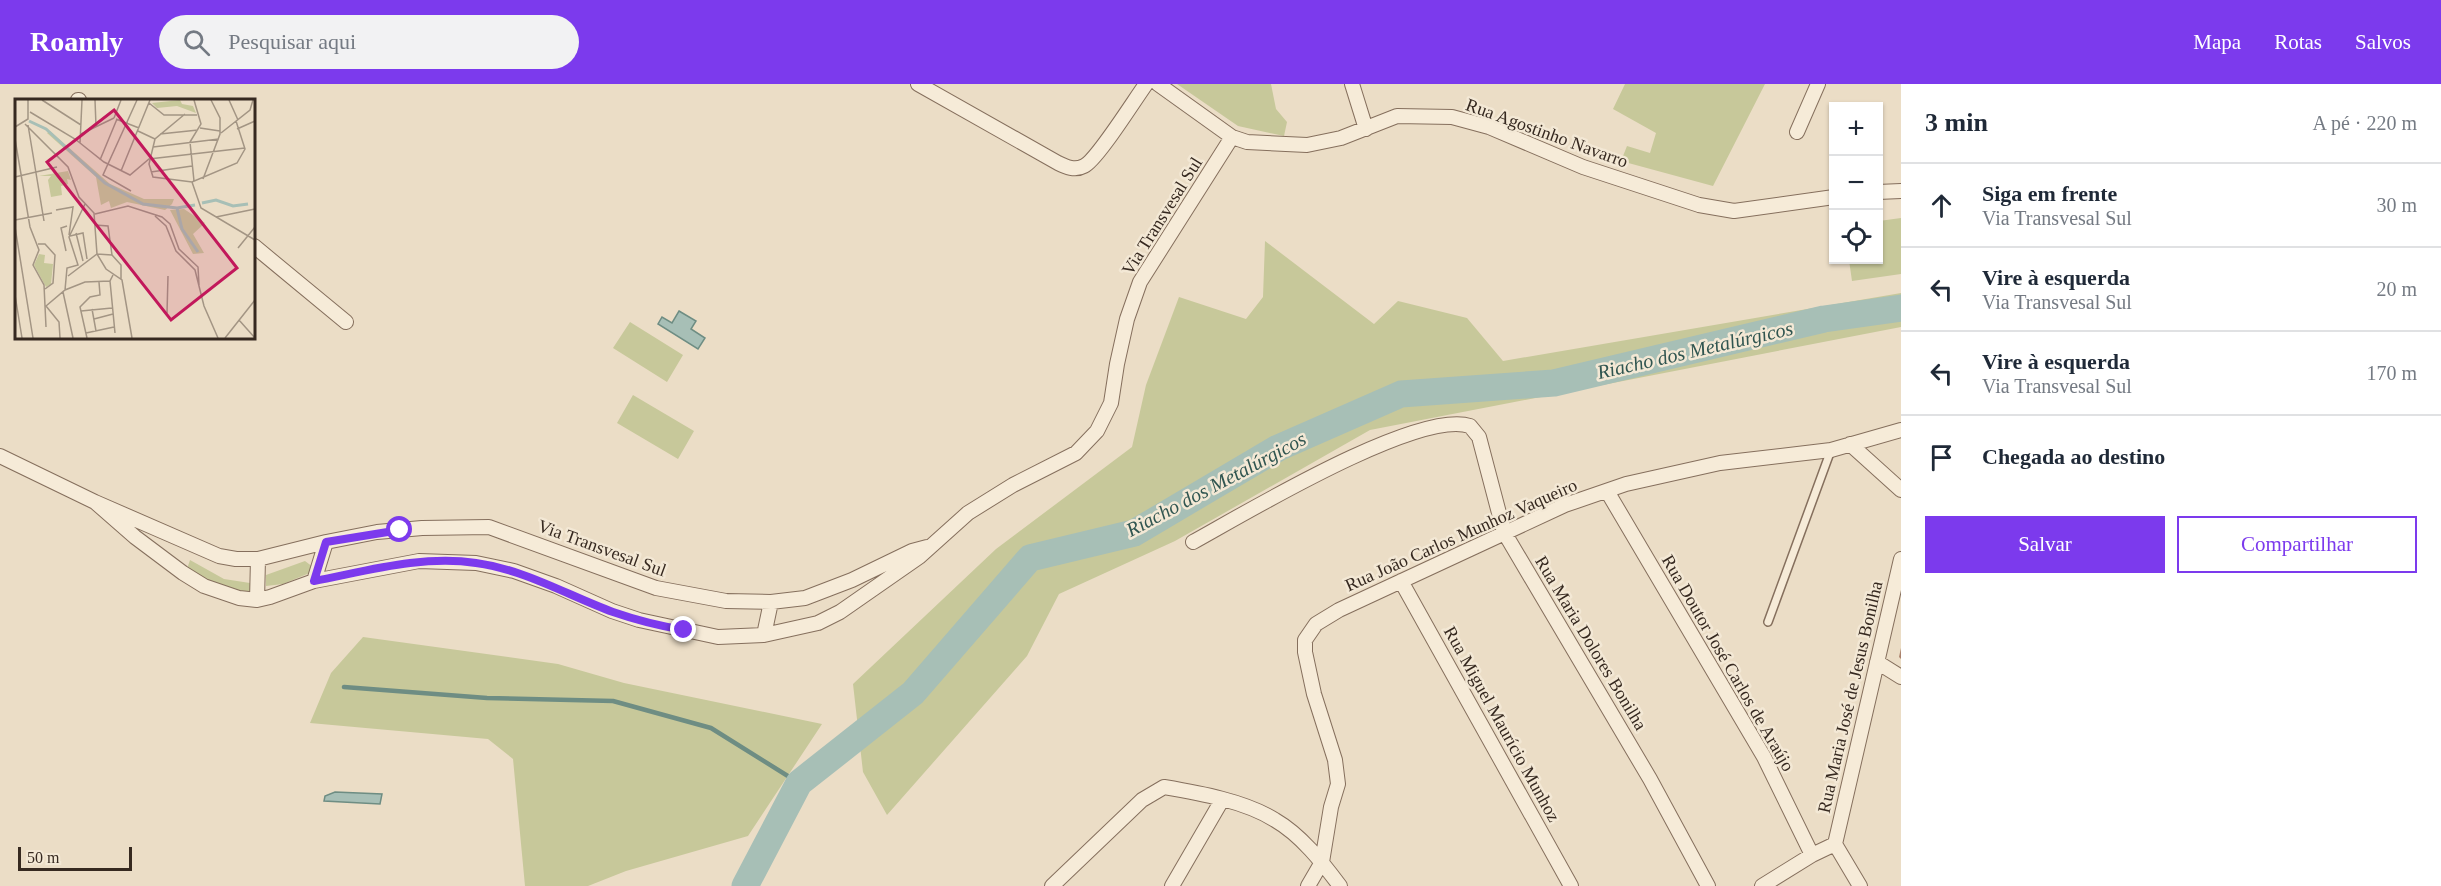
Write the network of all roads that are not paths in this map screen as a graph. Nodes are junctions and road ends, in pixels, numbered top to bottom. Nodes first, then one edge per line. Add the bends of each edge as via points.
1 (918, 84) edge
2 (1146, 84) edge
3 (1158, 84) edge
4 (1352, 84) edge
5 (1818, 84) edge
6 (1366, 129) junction
7 (1797, 132) dead end
8 (1232, 137) junction
9 (1901, 191) edge
10 (1883, 192) edge
11 (1829, 198) edge
12 (255, 247) edge
13 (346, 322) dead end
14 (1901, 430) edge
15 (1850, 444) junction
16 (1831, 450) junction
17 (0, 456) edge
18 (1607, 490) junction
19 (1901, 490) edge
20 (95, 502) junction
21 (1504, 532) junction
22 (326, 542) junction
23 (1193, 542) dead end
24 (930, 546) junction
25 (1901, 558) edge
26 (258, 559) junction
27 (1401, 580) junction
28 (314, 581) junction
29 (257, 600) junction
30 (771, 602) junction
31 (1768, 622) dead end
32 (764, 635) junction
33 (1877, 662) junction
34 (1901, 677) edge
35 (1222, 800) junction
36 (1835, 844) junction
37 (1812, 855) junction
38 (1322, 862) junction
39 (1052, 886) edge
40 (1172, 886) edge
41 (1308, 886) edge
42 (1340, 886) edge
43 (1571, 886) edge
44 (1708, 886) edge
45 (1762, 886) edge
46 (1860, 886) edge

1 - 2 street via 1058,163 1078,169 1087,166
3 - 8 street, Rua Agostinho Navarro
4 - 6 street
5 - 7 street
6 - 8 street, Rua Agostinho Navarro via 1308,145 1247,142
6 - 11 street, Rua Agostinho Navarro via 1397,116 1464,119 1583,167 1699,206 1734,211
8 - 24 street, Via Transvesal Sul via 1140,282 1126,319 1111,403 1097,431 1076,453 1012,485 968,513
9 - 10 street
12 - 13 street
14 - 15 street, Rua João Carlos Munhoz Vaqueiro
15 - 16 street, Rua João Carlos Munhoz Vaqueiro
15 - 19 street
16 - 18 street, Rua João Carlos Munhoz Vaqueiro via 1720,463
16 - 31 lane
17 - 20 street, Via Transvesal Sul
18 - 21 street, Rua João Carlos Munhoz Vaqueiro
18 - 37 street, Rua Doutor José Carlos de Araújo via 1764,757
20 - 26 street, Via Transvesal Sul via 219,556
20 - 29 street, Via Transvesal Sul via 135,537 204,586 224,595
21 - 23 street, Rua Maria Dolores Bonilha via 1479,437 1470,426 1453,423 1365,451 1309,477
21 - 27 street, Rua João Carlos Munhoz Vaqueiro
21 - 44 street, Rua Maria Dolores Bonilha via 1650,779
22 - 26 street, Via Transvesal Sul
22 - 28 street
22 - 30 street, Via Transvesal Sul via 377,532 489,527 656,588 726,601
24 - 30 street, Via Transvesal Sul via 912,550 805,598
24 - 32 street, Via Transvesal Sul via 840,612 818,623
25 - 33 street, Rua Maria José de Jesus Bonilha
26 - 29 street
27 - 38 street, Rua João Carlos Munhoz Vaqueiro via 1316,624 1305,640 1314,694 1335,760 1338,784
27 - 43 street, Rua Miguel Maurício Munhoz
28 - 29 street, Via Transvesal Sul
28 - 32 street, Via Transvesal Sul via 419,561 476,563 514,571 639,620 718,637
30 - 32 street
33 - 34 street
33 - 36 street, Rua Maria José de Jesus Bonilha
35 - 38 street via 1276,820
35 - 39 street via 1164,787 1142,800
35 - 40 street
36 - 37 street
36 - 46 street
37 - 45 street
38 - 41 street, Rua João Carlos Munhoz Vaqueiro
38 - 42 street

